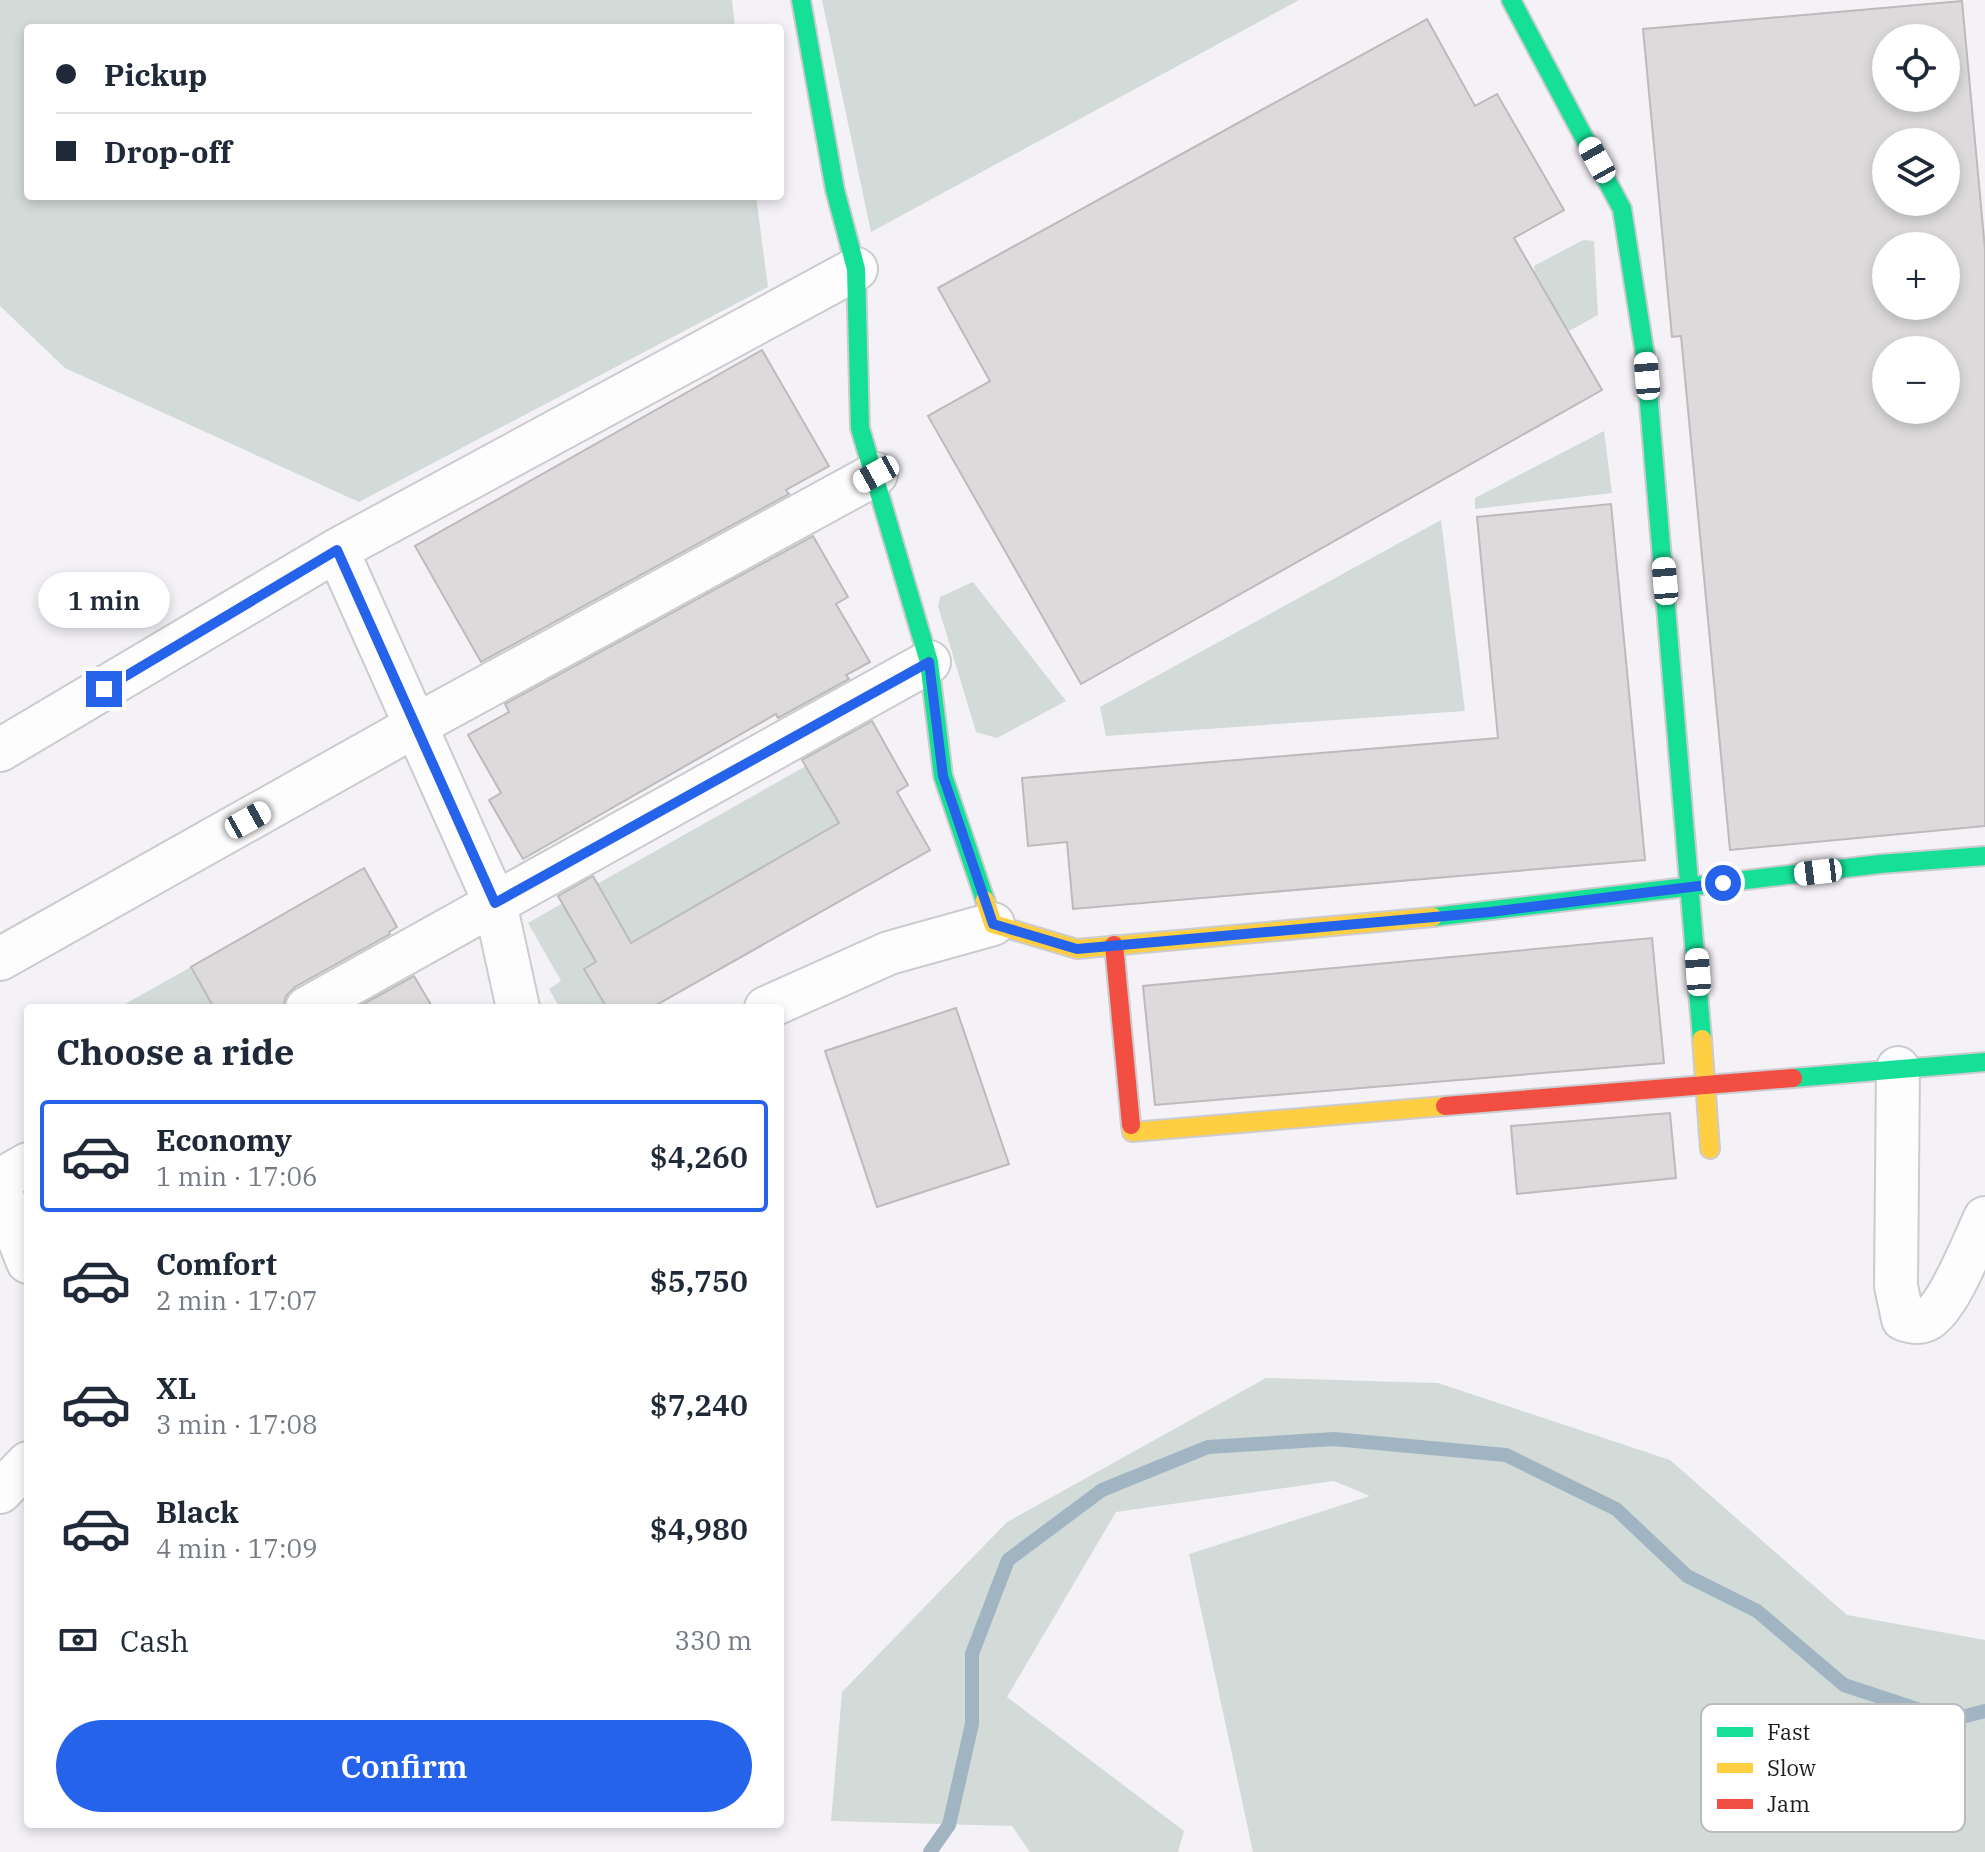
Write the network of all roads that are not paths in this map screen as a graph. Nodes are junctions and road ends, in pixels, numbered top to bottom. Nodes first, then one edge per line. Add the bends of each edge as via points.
1 (801, 0) edge
2 (1511, 0) edge
3 (856, 269) junction
4 (876, 474) junction
5 (337, 550) junction
6 (929, 662) junction
7 (413, 727) junction
8 (0, 750) edge
9 (1985, 856) edge
10 (1692, 887) junction
11 (495, 903) junction
12 (993, 924) junction
13 (1114, 945) junction
14 (0, 959) edge
15 (314, 1004) edge
16 (517, 1004) edge
17 (775, 1004) edge
18 (1985, 1062) edge
19 (1898, 1068) junction
20 (1706, 1086) junction
21 (1710, 1149) dead end
22 (24, 1166) edge
23 (0, 1180) edge
24 (0, 1191) edge
25 (1985, 1218) edge
26 (24, 1252) edge
27 (24, 1467) edge
28 (0, 1492) edge

1 - 3 street via 835,190
2 - 10 street via 1622,209 1645,355
3 - 4 street via 860,428
3 - 5 street
4 - 6 street
4 - 7 street
5 - 7 street
5 - 8 street
6 - 11 street
6 - 12 street via 943,776
7 - 11 street
7 - 14 street
9 - 10 street
10 - 13 street via 1490,912
10 - 20 street
11 - 15 street
11 - 16 street
12 - 13 street via 1077,949
12 - 17 street via 889,953
13 - 20 street via 1132,1132
18 - 19 street
19 - 20 street
19 - 25 street via 1896,1286 1903,1319 1928,1319 1941,1304
20 - 21 street
22 - 23 street
24 - 26 street
27 - 28 street

